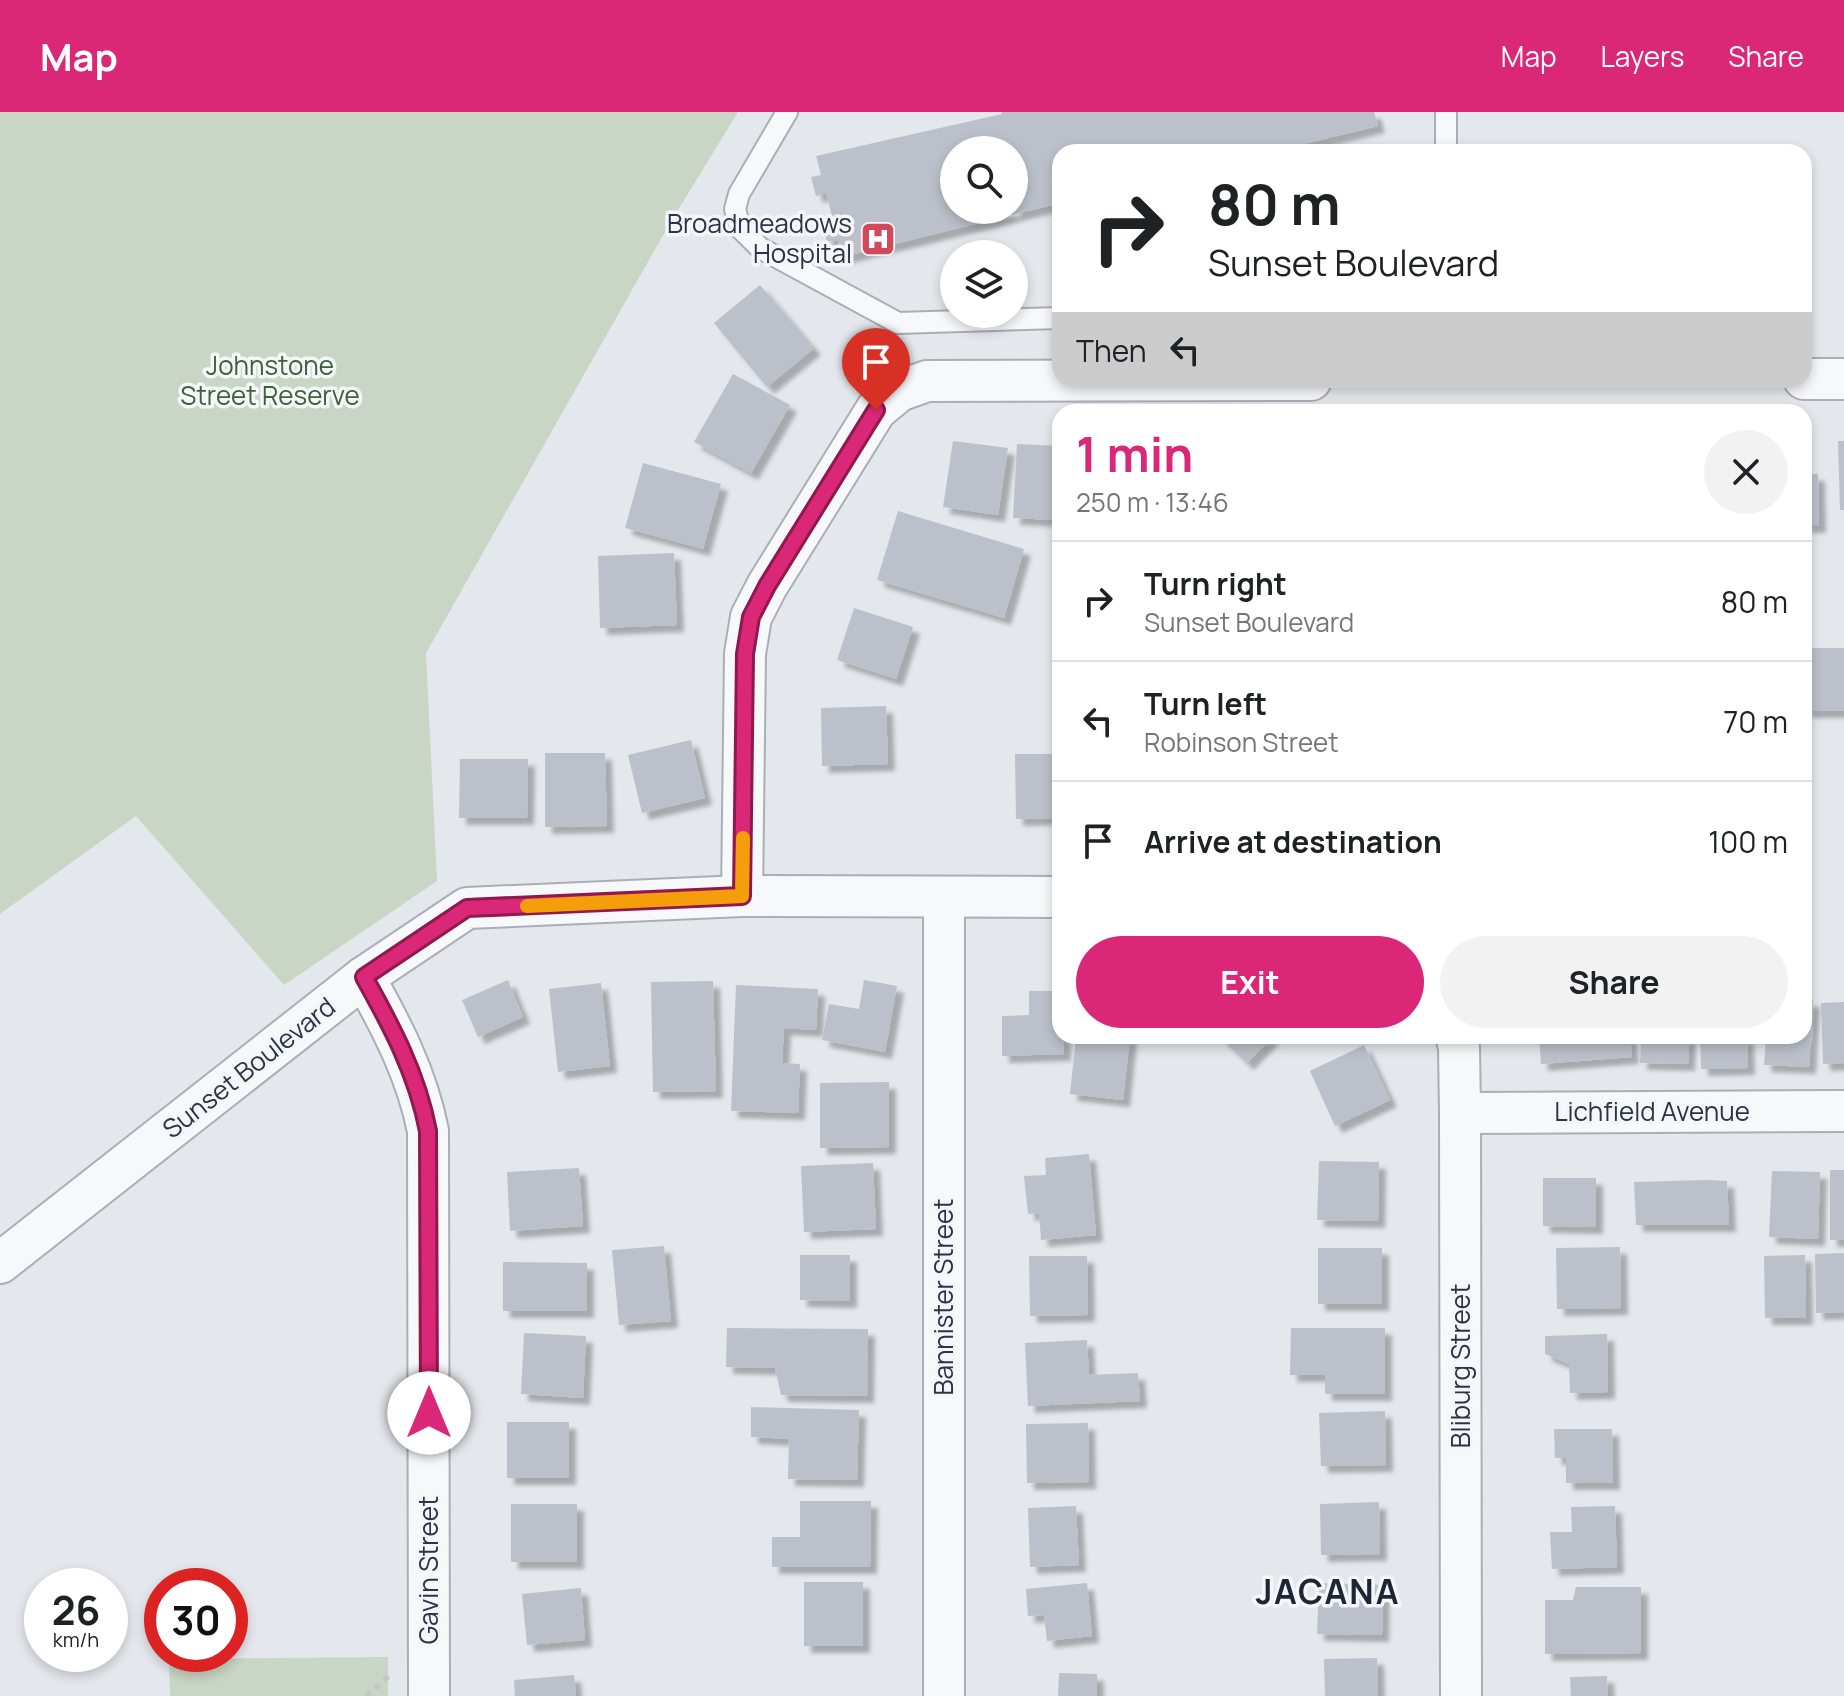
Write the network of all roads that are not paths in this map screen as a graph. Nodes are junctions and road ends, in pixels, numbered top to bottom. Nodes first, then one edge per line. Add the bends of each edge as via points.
1 (787, 112) edge
2 (1446, 112) edge
3 (1446, 144) edge
4 (1052, 318) edge
5 (1812, 379) edge
6 (1844, 379) edge
7 (1052, 381) edge
8 (742, 896) junction
9 (1052, 897) edge
10 (944, 898) junction
11 (364, 977) junction
12 (1458, 1044) edge
13 (1844, 1111) edge
14 (1460, 1113) junction
15 (0, 1263) edge
16 (429, 1696) edge
17 (944, 1696) edge
18 (1461, 1696) edge

1 - 4 lane via 735,209 740,228 760,248 898,323
2 - 3 lane
5 - 6 street
7 - 8 street via 927,381 899,391 876,410 767,586 751,617 745,654
8 - 10 street, Sunset Boulevard
8 - 11 street, Sunset Boulevard via 467,908
9 - 10 street
10 - 17 street, Bannister Street
11 - 15 street, Sunset Boulevard
11 - 16 street, Gavin Street via 395,1033 423,1103 428,1131
12 - 14 street, Bliburg Street
13 - 14 street, Lichfield Avenue
14 - 18 street, Bliburg Street

